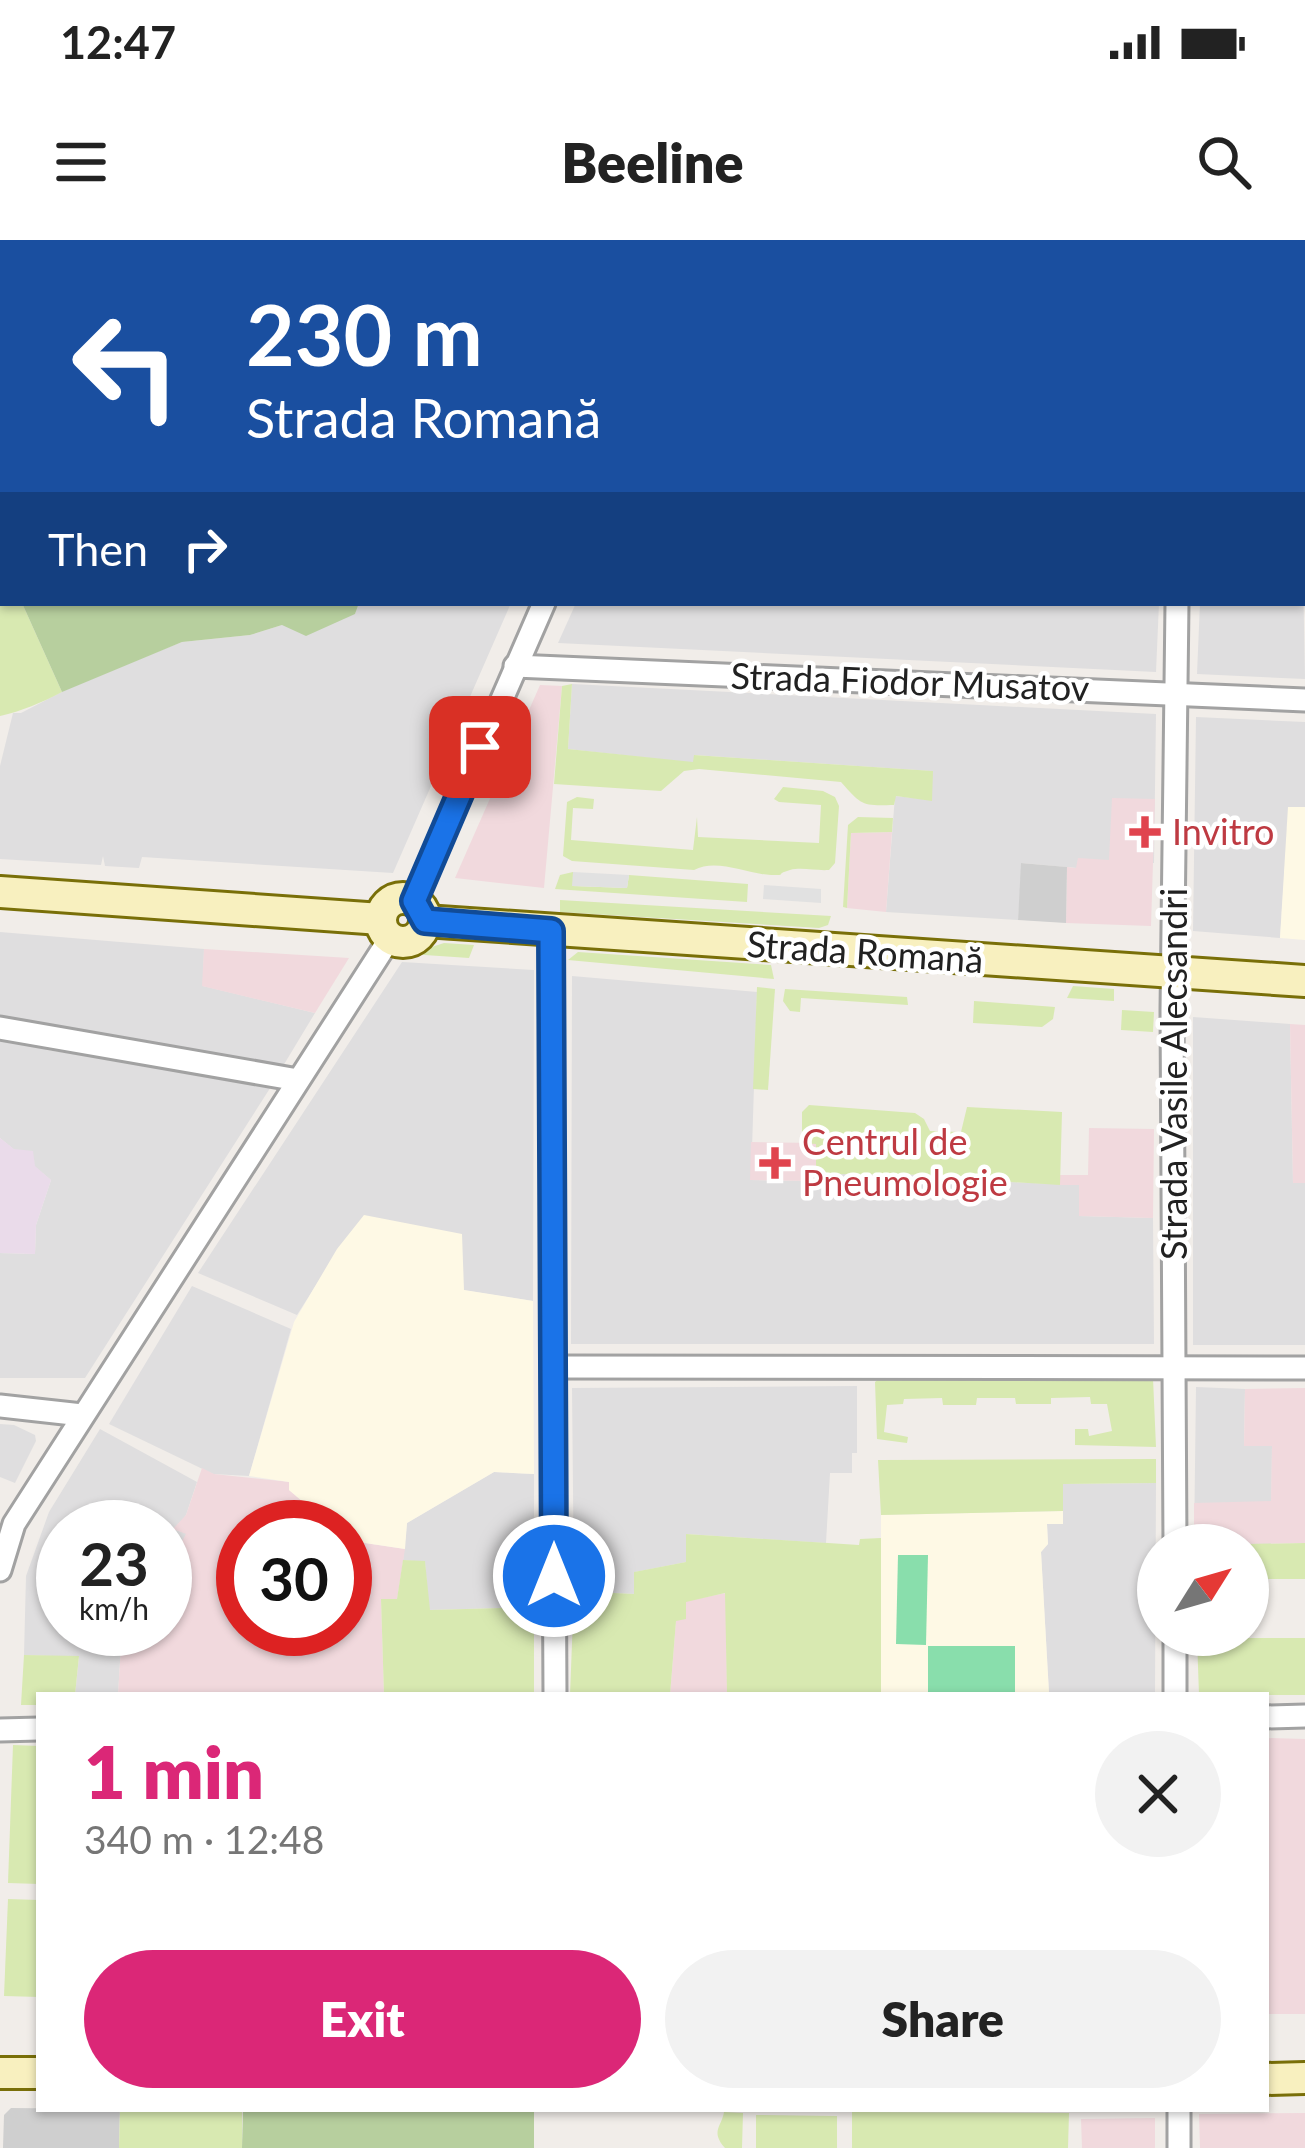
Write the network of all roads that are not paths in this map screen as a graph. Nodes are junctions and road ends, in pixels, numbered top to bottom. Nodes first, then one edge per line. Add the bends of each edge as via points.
1 (543, 606) edge
2 (1178, 606) edge
3 (515, 666) junction
4 (1175, 693) junction
5 (1305, 700) edge
6 (0, 892) edge
7 (420, 911) junction
8 (385, 928) junction
9 (551, 931) junction
10 (1172, 972) junction
11 (1305, 981) edge
12 (0, 1028) edge
13 (298, 1080) junction
14 (553, 1366) junction
15 (1174, 1368) junction
16 (1305, 1368) edge
17 (0, 1406) edge
18 (82, 1415) junction
19 (1175, 1524) edge
20 (0, 1570) edge
21 (1175, 1656) edge
22 (555, 1692) edge
23 (1175, 1692) edge
24 (1305, 1716) edge
25 (1269, 1717) edge
26 (36, 1729) edge
27 (0, 1730) edge
28 (0, 2073) edge
29 (36, 2073) edge
30 (1305, 2078) edge
31 (1269, 2079) edge
32 (1178, 2112) edge
33 (1179, 2148) edge

1 - 3 street
2 - 4 street, Strada Vasile Alecsandri
3 - 4 street, Strada Fiodor Musatov
3 - 7 street
4 - 5 street, Strada Fiodor Musatov
4 - 10 street, Strada Vasile Alecsandri
6 - 8 main road
7 - 8 main road via 413,940
7 - 9 main road, Strada Romană
8 - 13 street
9 - 10 main road, Strada Romană
9 - 14 street
10 - 11 main road, Strada Romană
10 - 15 street, Strada Vasile Alecsandri
12 - 13 street
13 - 18 street
14 - 15 street
14 - 22 street
15 - 16 street
15 - 19 street, Strada Vasile Alecsandri
17 - 18 street
18 - 20 street via 14,1524
21 - 23 street
24 - 25 street
26 - 27 street
28 - 29 main road
30 - 31 main road
32 - 33 street

